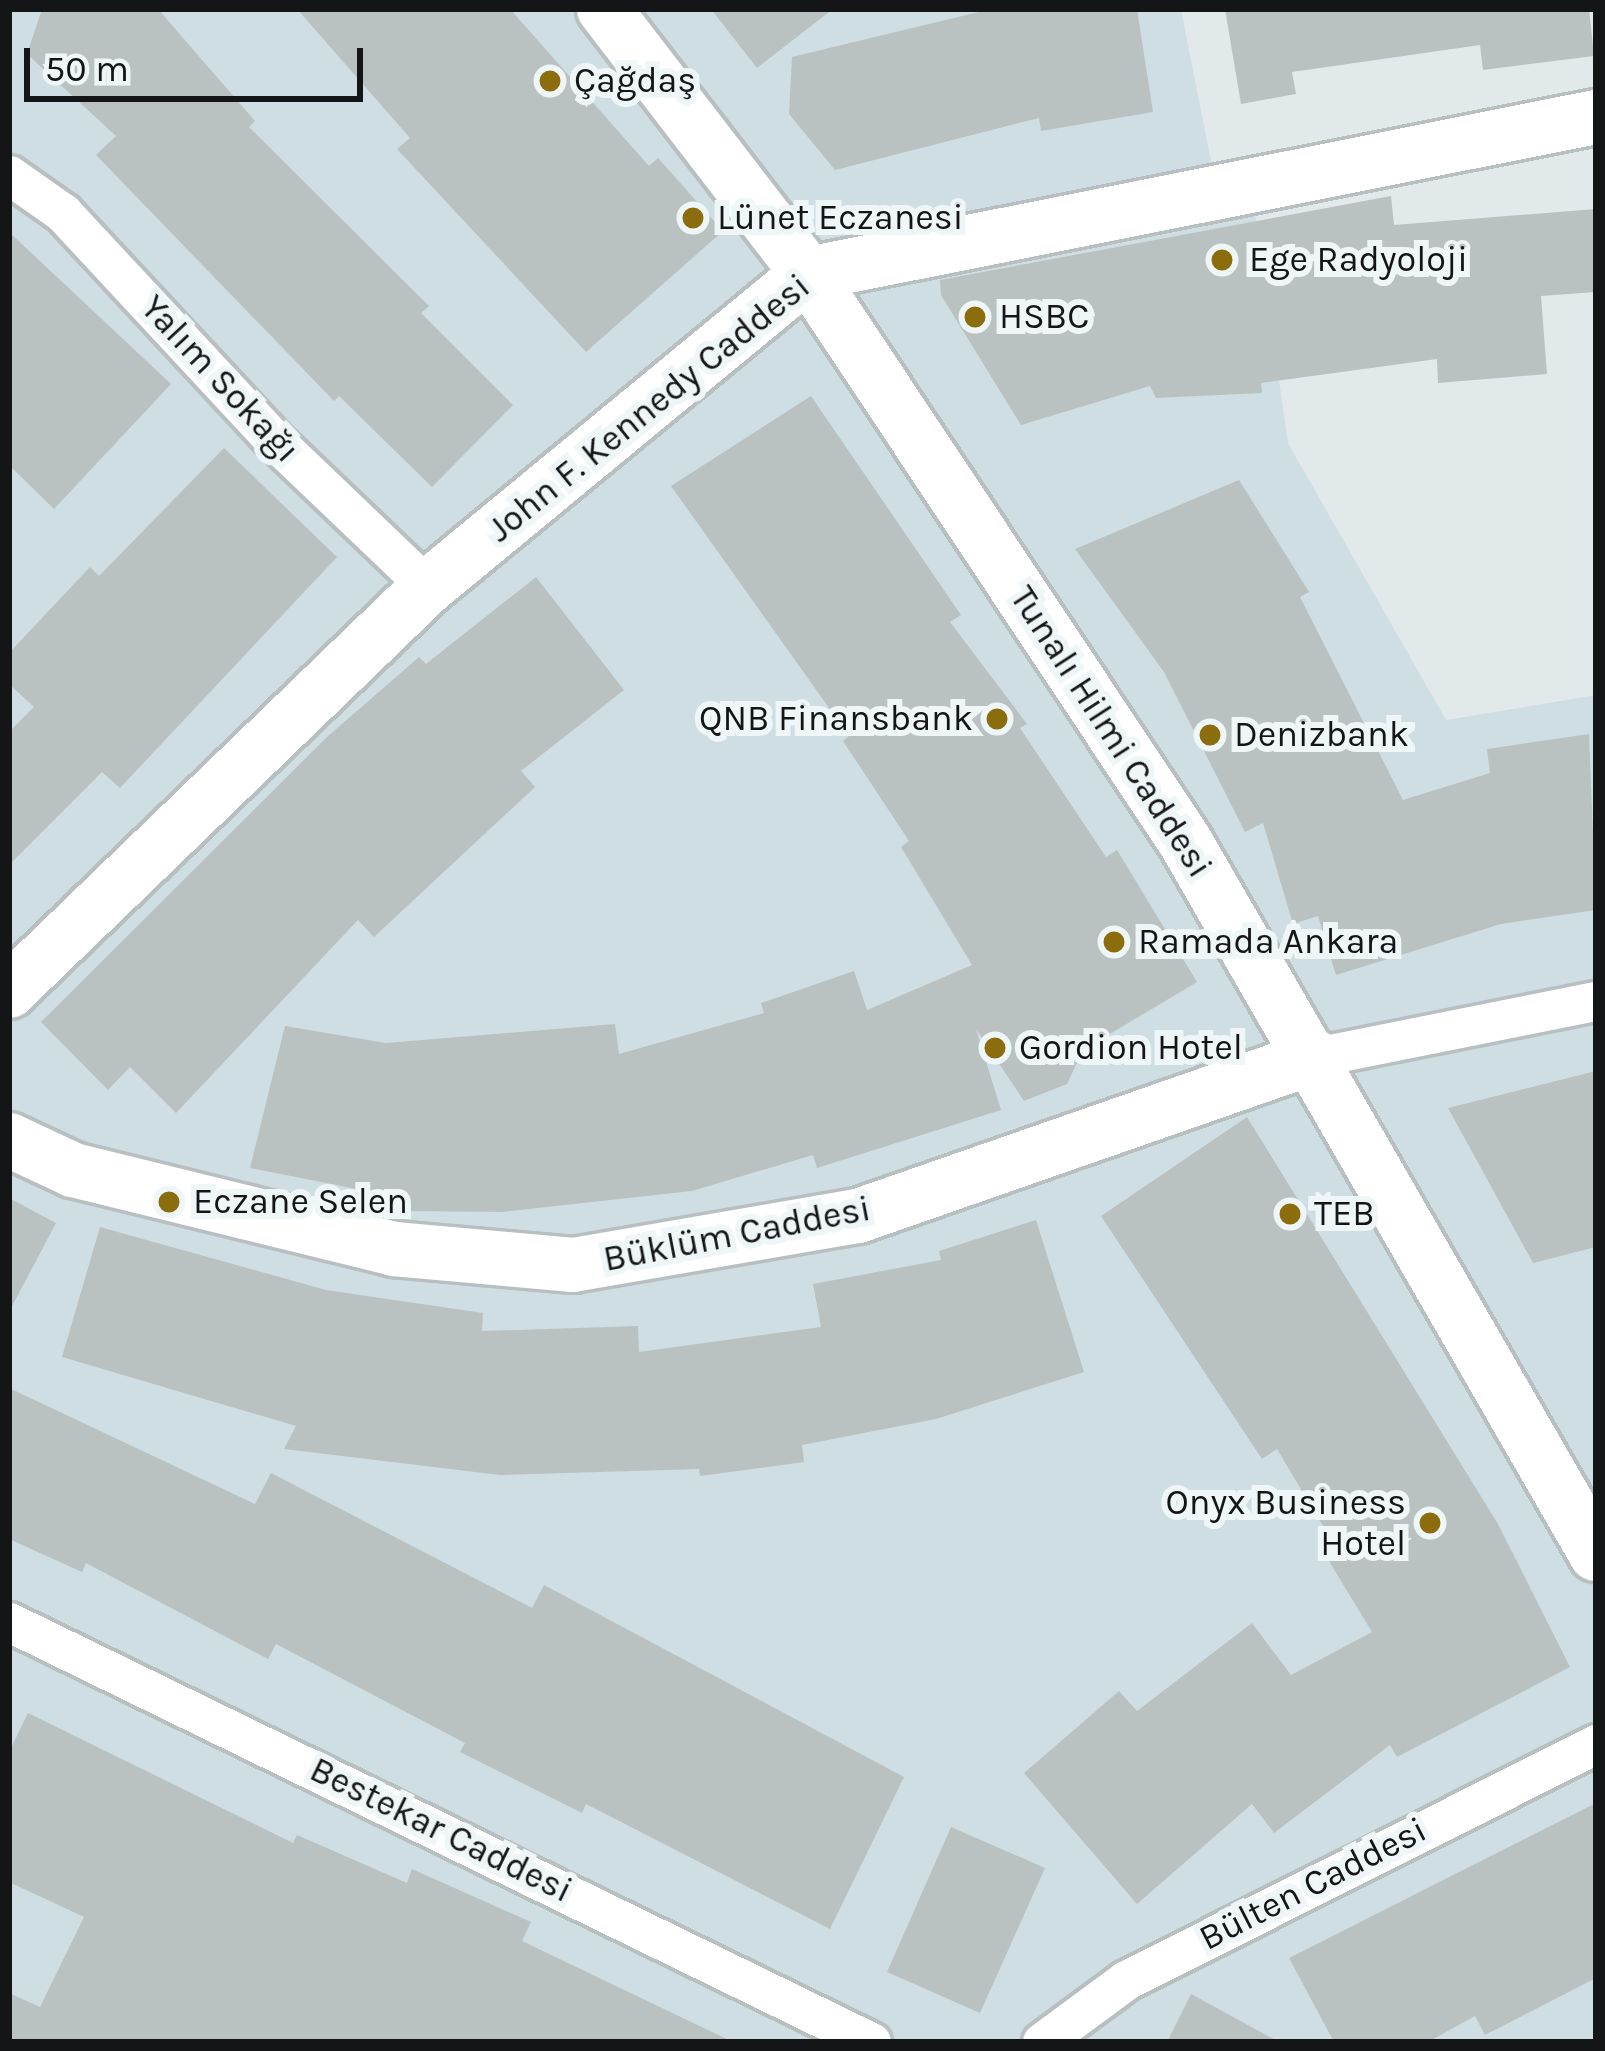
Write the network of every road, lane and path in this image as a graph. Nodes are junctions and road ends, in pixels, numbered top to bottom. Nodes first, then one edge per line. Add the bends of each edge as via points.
1 (604, 9) edge
2 (1596, 117) edge
3 (9, 175) edge
4 (808, 274) junction
5 (428, 587) junction
6 (9, 991) edge
7 (1596, 1001) edge
8 (1315, 1057) junction
9 (9, 1140) edge
10 (1596, 1554) edge
11 (9, 1622) edge
12 (1596, 1744) edge
13 (871, 2042) edge
14 (1042, 2042) edge

1 - 4 main road, Tunalı Hilmi Caddesi
2 - 4 main road, John F. Kennedy Caddesi
3 - 5 street, Yalım Sokağı via 63,213 273,439
4 - 5 main road, John F. Kennedy Caddesi
4 - 8 main road, Tunalı Hilmi Caddesi via 1186,843
5 - 6 main road, John F. Kennedy Caddesi
7 - 8 street, Büklüm Caddesi
8 - 9 main road, Büklüm Caddesi via 858,1216 573,1265 394,1249 73,1170
8 - 10 main road, Tunalı Hilmi Caddesi
11 - 13 street, Bestekar Caddesi
12 - 14 street, Bülten Caddesi via 1126,1980

